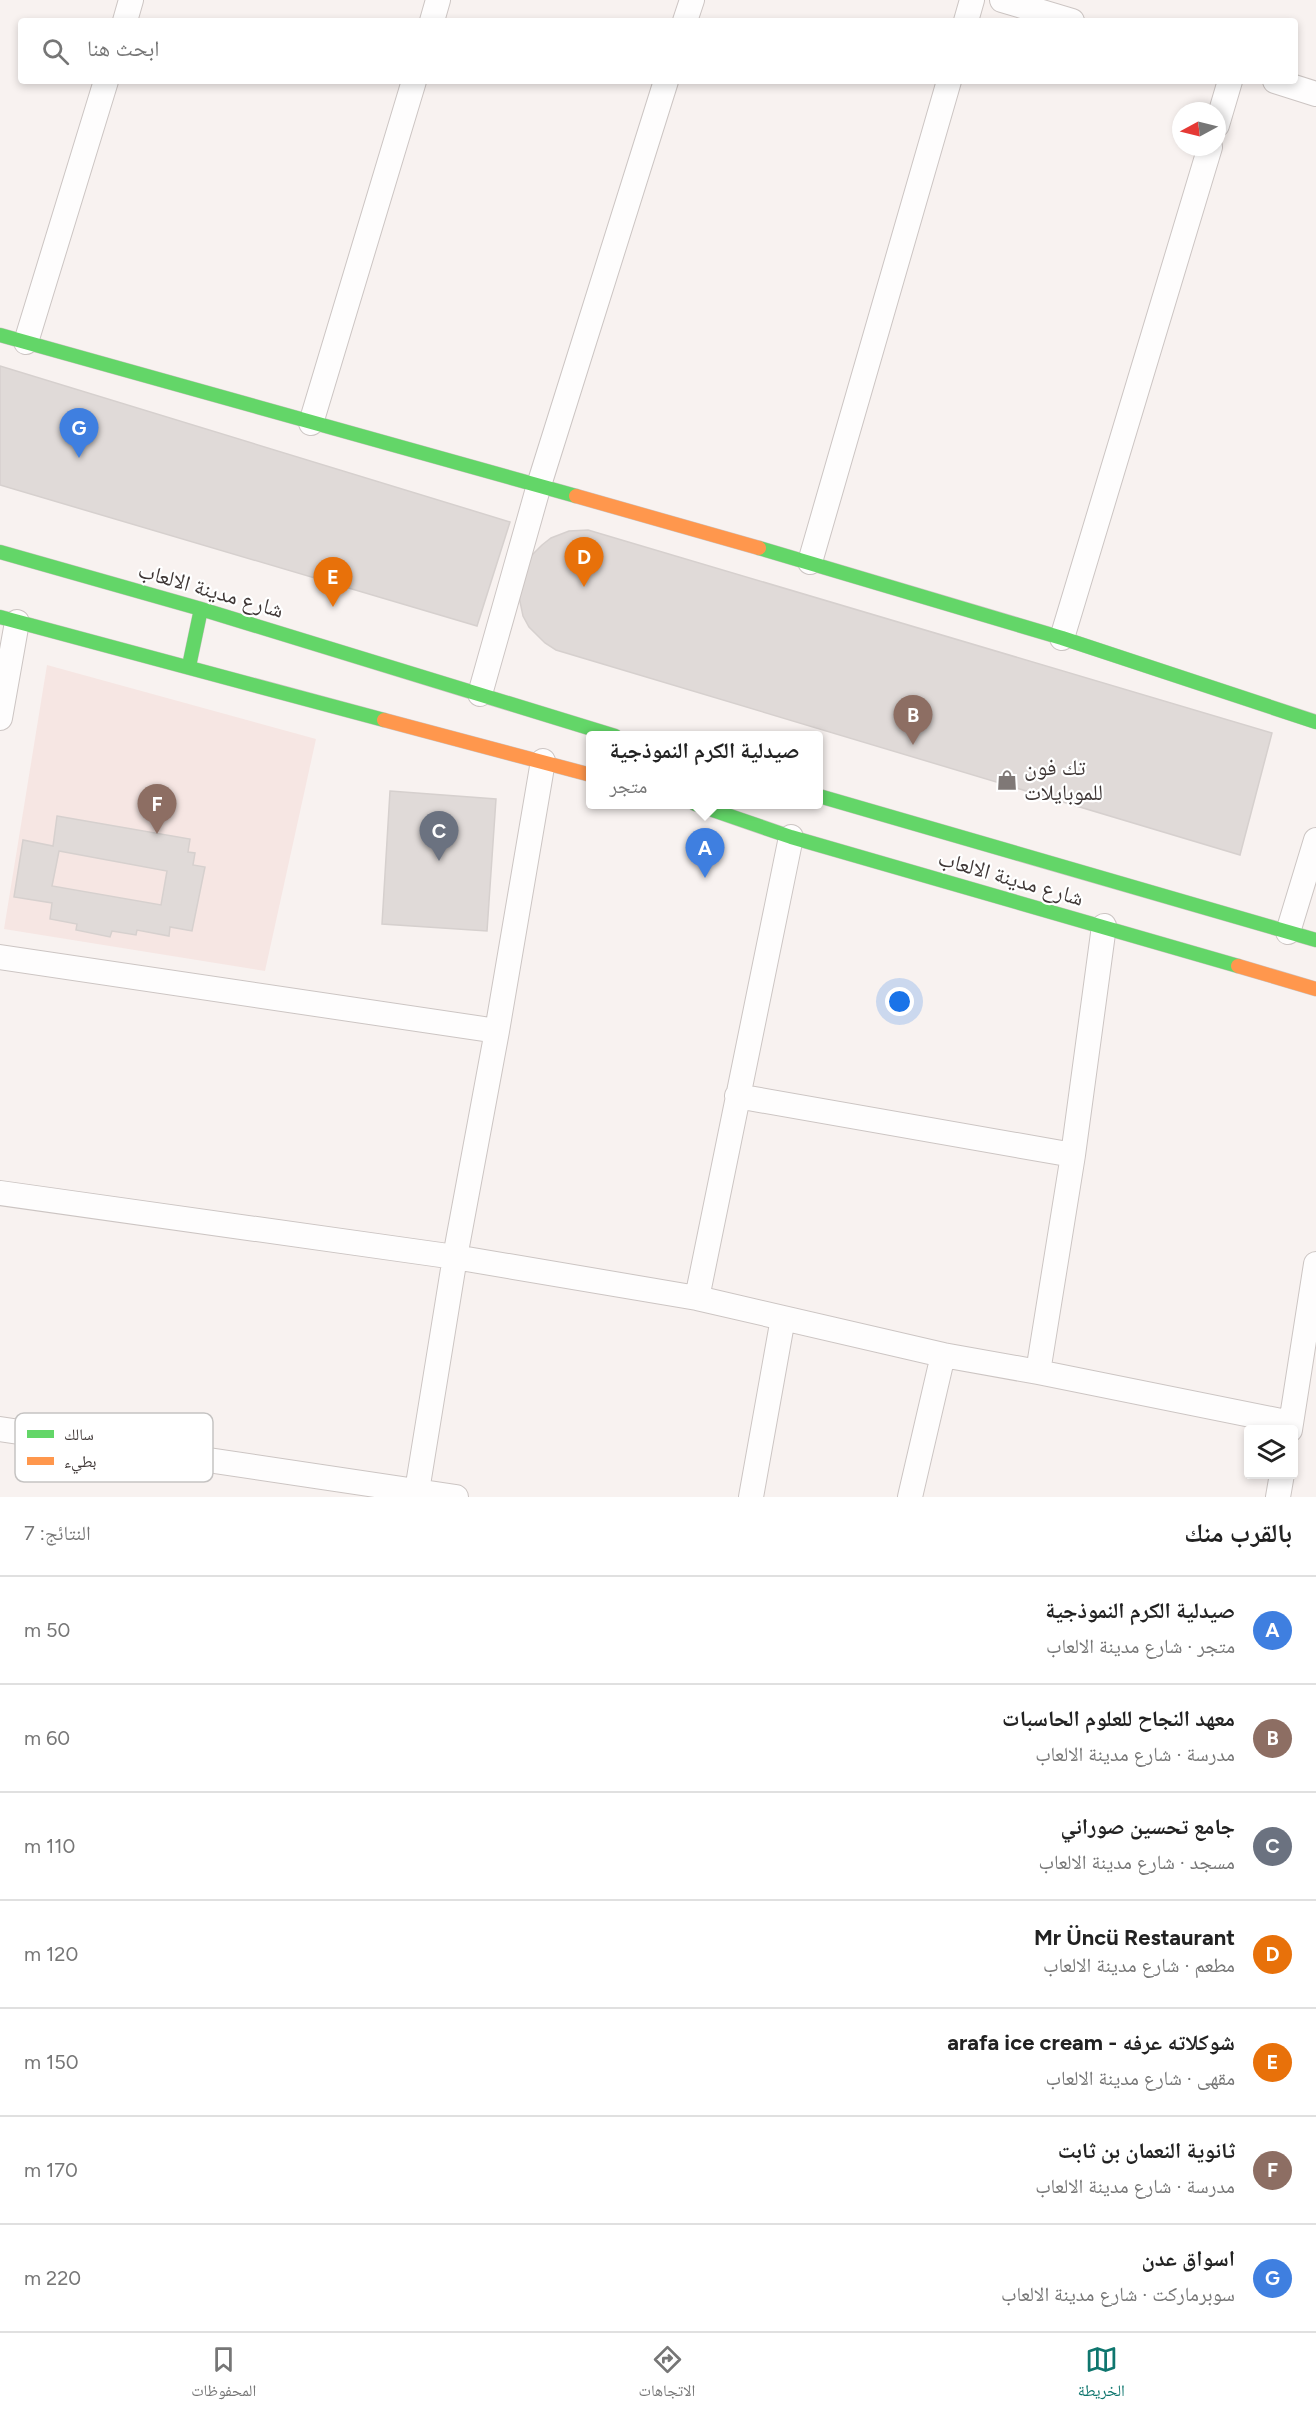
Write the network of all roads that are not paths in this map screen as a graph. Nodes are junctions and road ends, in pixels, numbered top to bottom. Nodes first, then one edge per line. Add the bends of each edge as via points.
1 (131, 0) edge
2 (438, 0) edge
3 (692, 0) edge
4 (972, 0) edge
5 (1002, 0) edge
6 (126, 18) edge
7 (433, 18) edge
8 (686, 18) edge
9 (967, 18) edge
10 (1062, 18) edge
11 (105, 84) edge
12 (413, 84) edge
13 (665, 84) edge
14 (948, 84) edge
15 (1229, 84) edge
16 (1285, 84) edge
17 (1316, 93) edge
18 (1224, 102) edge
19 (1207, 156) edge
20 (0, 335) edge
21 (27, 342) junction
22 (311, 423) junction
23 (539, 485) junction
24 (0, 552) edge
25 (810, 562) junction
26 (201, 609) junction
27 (9, 619) edge
28 (1062, 638) junction
29 (189, 666) junction
30 (480, 694) junction
31 (0, 718) edge
32 (1316, 722) edge
33 (602, 731) edge
34 (543, 761) junction
35 (586, 774) edge
36 (823, 797) edge
37 (710, 809) edge
38 (791, 837) junction
39 (1316, 840) edge
40 (1104, 926) junction
41 (1288, 932) junction
42 (1316, 940) edge
43 (0, 957) edge
44 (1316, 989) edge
45 (497, 1031) junction
46 (737, 1096) junction
47 (1073, 1155) junction
48 (0, 1193) edge
49 (454, 1257) junction
50 (1316, 1264) edge
51 (697, 1298) junction
52 (783, 1318) junction
53 (943, 1355) junction
54 (1038, 1372) junction
55 (1285, 1425) edge
56 (1290, 1425) edge
57 (0, 1429) edge
58 (15, 1431) edge
59 (213, 1462) edge
60 (1281, 1479) edge
61 (417, 1494) edge
62 (456, 1497) edge
63 (751, 1497) edge
64 (910, 1497) edge
65 (1278, 1497) edge

1 - 6 street
2 - 7 street
3 - 8 street
4 - 9 street
5 - 10 street
11 - 21 street
12 - 22 street
13 - 23 street
14 - 25 street
15 - 18 street
16 - 17 street
19 - 28 street
20 - 21 main road
21 - 22 main road
22 - 23 main road
23 - 25 main road
23 - 30 street
24 - 26 main road, شارع مدينة الالعاب
25 - 28 main road
26 - 29 main road
26 - 30 main road, شارع مدينة الالعاب
27 - 29 main road
27 - 31 street
28 - 32 main road
29 - 34 main road
30 - 33 main road, شارع مدينة الالعاب
34 - 35 main road
34 - 45 street
36 - 41 main road, شارع مدينة الالعاب
37 - 38 main road, شارع مدينة الالعاب
38 - 40 main road, شارع مدينة الالعاب
38 - 46 street
39 - 41 street
40 - 44 main road, شارع مدينة الالعاب
40 - 47 street
41 - 42 main road, شارع مدينة الالعاب
43 - 45 street
45 - 49 street
46 - 47 street
46 - 51 street
47 - 54 street
48 - 49 street
49 - 51 street
49 - 61 street
50 - 56 street
51 - 52 street
52 - 53 street
52 - 63 street
53 - 54 street
53 - 64 street
54 - 55 street
57 - 58 street
59 - 61 street
60 - 65 street
61 - 62 street

